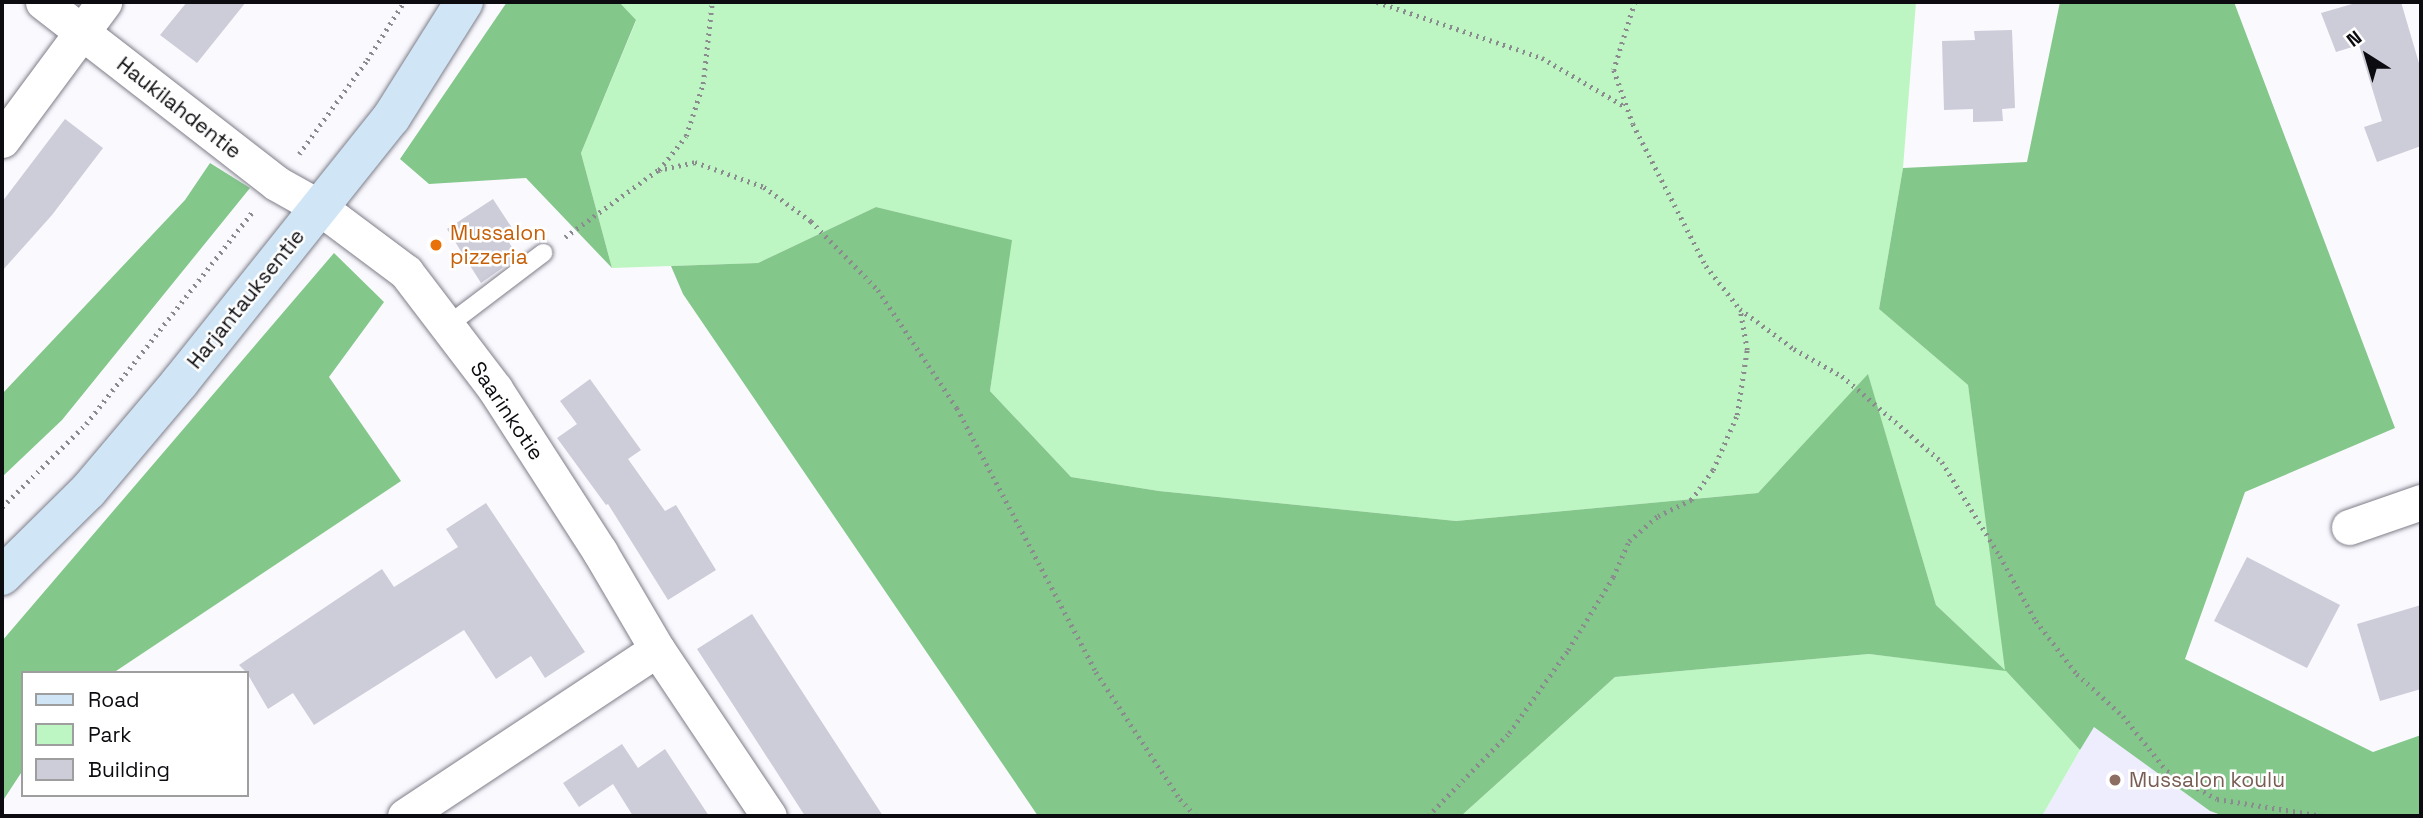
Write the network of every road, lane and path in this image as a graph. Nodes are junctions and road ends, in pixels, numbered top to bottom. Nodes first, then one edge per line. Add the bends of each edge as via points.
1 (43, 2) edge
2 (104, 2) edge
3 (404, 2) edge
4 (464, 2) edge
5 (712, 2) edge
6 (1377, 2) edge
7 (1635, 2) edge
8 (83, 32) junction
9 (1628, 108) junction
10 (2, 140) edge
11 (658, 170) junction
12 (276, 183) junction
13 (319, 207) junction
14 (543, 253) joint
15 (1740, 309) junction
16 (447, 326) junction
17 (2421, 502) edge
18 (2, 506) edge
19 (2349, 527) dead end
20 (2, 576) edge
21 (657, 649) junction
22 (405, 816) edge
23 (769, 816) edge
24 (1196, 816) edge
25 (1428, 816) edge
26 (2323, 816) edge

1 - 8 street, Haukilahdentie
2 - 8 street
3 - 12 path via 315,134
4 - 13 street, Harjantauksentie via 391,118
5 - 11 path via 703,84 686,136
6 - 9 path via 1542,58
7 - 9 path via 1614,70
8 - 10 street
8 - 12 street, Haukilahdentie
9 - 15 path via 1706,266
11 - 14 path
11 - 24 path via 695,162 764,187 811,221 877,290 957,408 1096,673
12 - 13 street, Haukilahdentie
12 - 18 path via 86,424
13 - 16 street, Saarinkotie via 407,272
13 - 20 street, Harjantauksentie via 88,491
14 - 16 lane
15 - 25 path via 1747,350 1741,393 1737,415 1713,470 1691,500 1658,516 1629,541 1613,577 1568,650 1509,733
15 - 26 path via 1794,349 1842,376 1942,462 2036,621 2077,674 2123,716 2167,771 2217,799
16 - 21 street, Saarinkotie via 495,389
17 - 19 street
21 - 22 street
21 - 23 street, Saarinkotie

